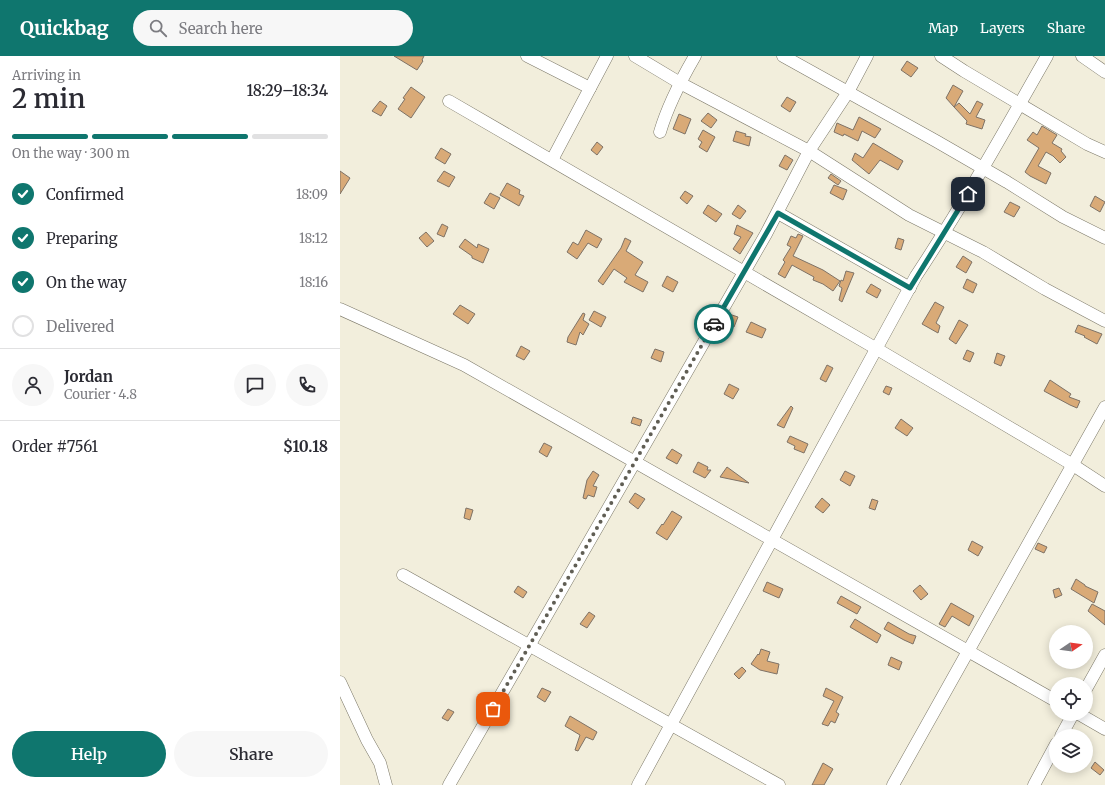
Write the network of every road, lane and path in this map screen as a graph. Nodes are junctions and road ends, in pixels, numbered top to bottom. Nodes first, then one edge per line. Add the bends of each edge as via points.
1 (527, 56) edge
2 (607, 56) edge
3 (635, 56) edge
4 (695, 56) edge
5 (783, 56) edge
6 (867, 56) edge
7 (941, 56) edge
8 (1047, 56) edge
9 (1082, 56) edge
10 (1105, 72) edge
11 (680, 83) junction
12 (590, 88) junction
13 (848, 92) junction
14 (449, 101) dead end
15 (1020, 104) junction
16 (660, 132) dead end
17 (809, 151) junction
18 (1105, 152) edge
19 (552, 160) junction
20 (984, 169) junction
21 (778, 213) junction
22 (945, 233) junction
23 (1105, 238) edge
24 (744, 273) junction
25 (910, 288) junction
26 (340, 309) edge
27 (1105, 321) edge
28 (877, 349) junction
29 (1105, 407) edge
30 (635, 462) junction
31 (1073, 465) junction
32 (1105, 486) edge
33 (772, 540) junction
34 (403, 575) dead end
35 (529, 646) junction
36 (968, 651) junction
37 (1105, 655) edge
38 (1093, 677) edge
39 (340, 682) edge
40 (1049, 697) edge
41 (1091, 721) edge
42 (671, 725) junction
43 (1105, 729) edge
44 (1049, 757) edge
45 (386, 785) edge
46 (449, 785) edge
47 (638, 785) edge
48 (779, 785) edge
49 (893, 785) edge
50 (1034, 785) edge

1 - 12 street
2 - 12 street
3 - 11 street
4 - 11 street
5 - 13 street
6 - 13 street
7 - 15 street
8 - 15 street
9 - 10 street
11 - 16 street
11 - 17 street
12 - 19 street
13 - 17 street
13 - 20 street
14 - 19 street
15 - 18 street
15 - 20 street
17 - 21 street
17 - 22 street via 909,215
19 - 24 street
20 - 22 street
20 - 23 street via 1063,217
21 - 24 street
21 - 25 street
22 - 25 street
22 - 27 street
24 - 28 street
24 - 30 street
25 - 28 street
26 - 30 street via 464,365
28 - 31 street
28 - 33 street
29 - 31 street
30 - 33 street
30 - 35 street
31 - 32 street
31 - 36 street
33 - 36 street
33 - 42 street
34 - 35 street
35 - 42 street
35 - 46 street
36 - 40 street
36 - 49 street
37 - 38 street
39 - 45 street via 380,763
41 - 43 street
42 - 47 street
42 - 48 street
44 - 50 street

